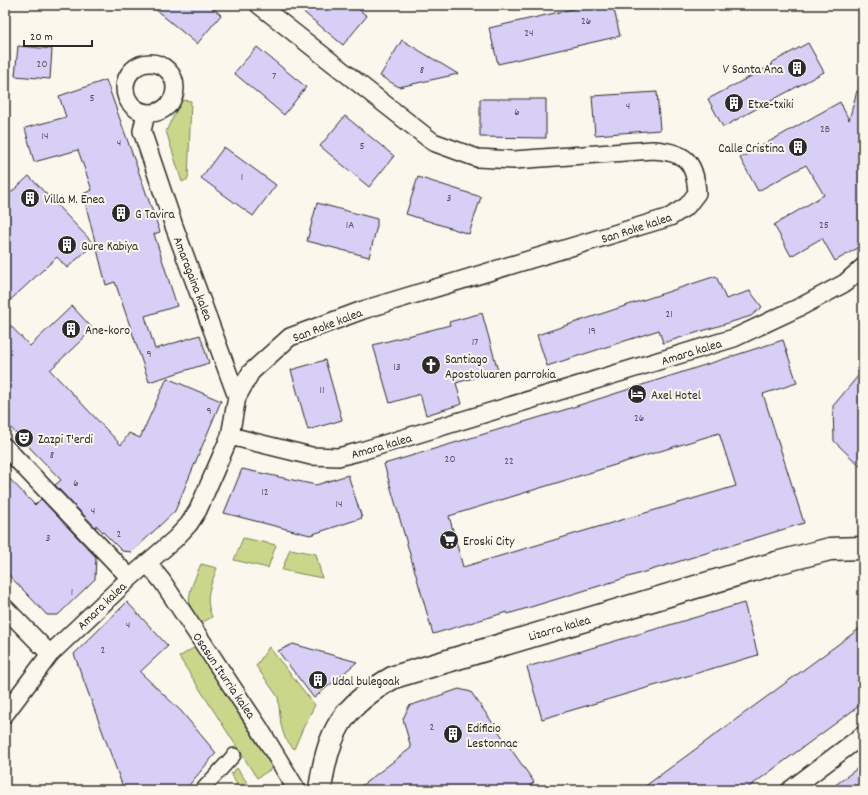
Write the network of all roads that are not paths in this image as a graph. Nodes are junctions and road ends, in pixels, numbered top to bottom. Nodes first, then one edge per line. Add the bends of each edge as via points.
1 (259, 5) edge
2 (146, 113) dead end
3 (863, 267) edge
4 (237, 397) junction
5 (230, 436) junction
6 (5, 447) edge
7 (863, 548) edge
8 (147, 563) junction
9 (130, 578) junction
10 (5, 608) edge
11 (50, 654) junction
12 (5, 714) edge
13 (863, 735) edge
14 (234, 755) dead end
15 (202, 790) edge
16 (297, 790) edge
17 (320, 790) edge
18 (790, 790) edge

1 - 4 street, San Roke kalea via 433,142 448,149 477,158 514,160 667,151 687,159 696,174 697,193 687,206 670,217 363,310 290,337 251,372
2 - 4 street, Amaragaina kalea via 142,131
3 - 5 street, Amara kalea via 845,283 734,338 358,452 338,457 311,456
4 - 5 street
5 - 8 street, Amara kalea via 198,510 175,539
6 - 9 street
7 - 17 street, Lizarra kalea via 830,549 776,563 394,677 374,688 342,719 330,743
8 - 9 street, Amara kalea
8 - 16 street, Osasun Iturria kalea via 162,581 250,712
9 - 11 street, Amara kalea
10 - 11 street
11 - 12 street, Amara kalea
13 - 18 street
14 - 15 street

